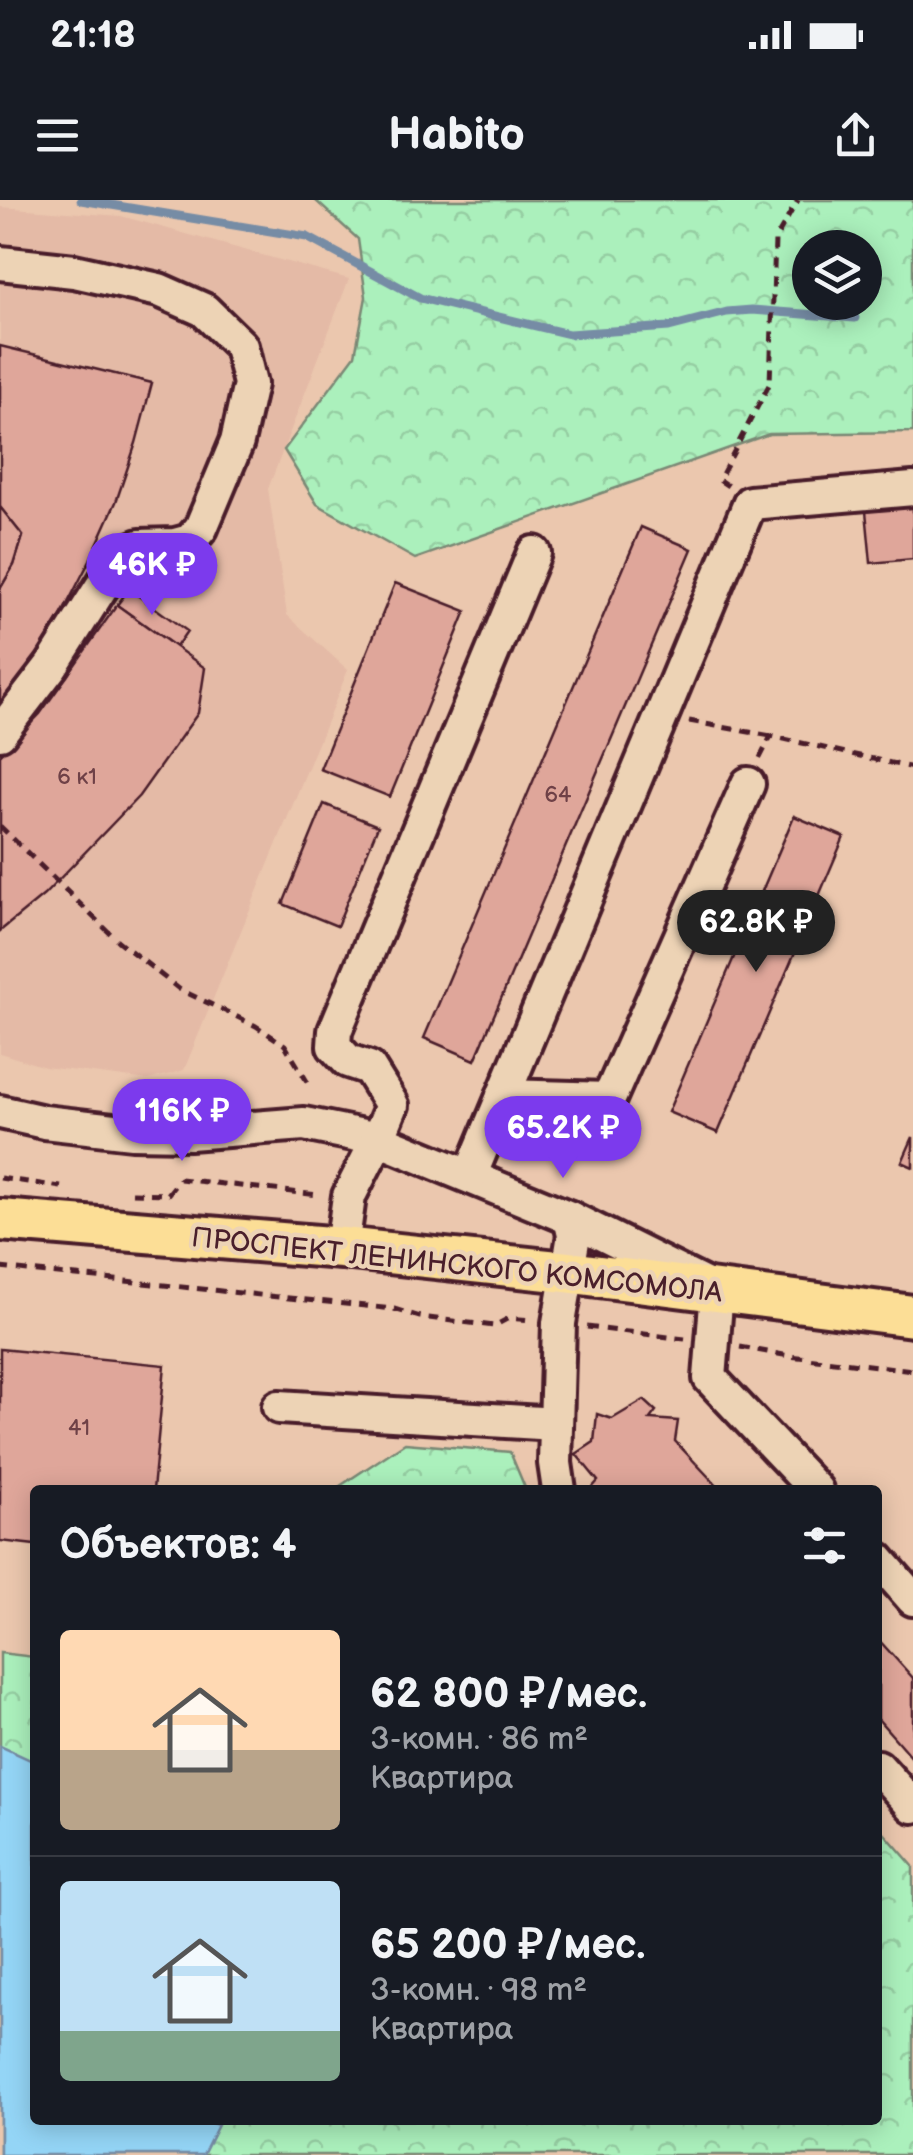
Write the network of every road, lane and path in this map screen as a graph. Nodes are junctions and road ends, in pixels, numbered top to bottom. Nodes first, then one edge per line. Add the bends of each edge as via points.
1 (798, 200) edge
2 (0, 263) edge
3 (913, 489) edge
4 (750, 503) junction
5 (534, 553) dead end
6 (662, 716) junction
7 (0, 732) edge
8 (771, 736) junction
9 (913, 768) edge
10 (748, 784) joint
11 (0, 826) edge
12 (308, 1083) dead end
13 (504, 1096) junction
14 (0, 1112) edge
15 (378, 1138) junction
16 (470, 1176) junction
17 (0, 1178) edge
18 (70, 1188) dead end
19 (128, 1193) dead end
20 (321, 1196) dead end
21 (570, 1218) junction
22 (0, 1220) edge
23 (342, 1248) junction
24 (0, 1268) edge
25 (567, 1272) junction
26 (716, 1291) junction
27 (913, 1316) edge
28 (559, 1323) junction
29 (712, 1341) junction
30 (913, 1370) edge
31 (279, 1407) dead end
32 (556, 1424) junction
33 (558, 1485) edge
34 (811, 1485) edge
35 (882, 1563) edge
36 (913, 1598) edge
37 (882, 1772) edge
38 (913, 1806) edge

1 - 4 path via 775,240 770,383 719,480
2 - 7 street via 159,290 204,310 241,346 250,384 237,442 202,528 190,540 140,546 116,564 52,666
3 - 4 street
4 - 6 street
5 - 15 street via 336,1031 334,1046 348,1061 369,1068 392,1104
6 - 8 path
6 - 13 street
8 - 9 path
8 - 10 path
10 - 13 street via 609,1099
11 - 12 path via 118,941 179,989 285,1045
13 - 16 street
14 - 15 street via 118,1131 304,1124
15 - 16 street
15 - 23 street via 349,1196
16 - 21 street
17 - 18 path
19 - 20 path via 168,1194 180,1179
21 - 25 street
21 - 26 street
22 - 23 main road, ПРОСПЕКТ ЛЕНИНСКОГО КОМСОМОЛА
23 - 25 main road, ПРОСПЕКТ ЛЕНИНСКОГО КОМСОМОЛА
24 - 28 path via 394,1309 494,1326 510,1318
25 - 26 main road, ПРОСПЕКТ ЛЕНИНСКОГО КОМСОМОЛА
25 - 28 street
26 - 27 main road, ПРОСПЕКТ ЛЕНИНСКОГО КОМСОМОЛА
26 - 29 street
28 - 29 path
28 - 32 street
29 - 30 path
29 - 34 street via 710,1378
31 - 32 street
32 - 33 street
35 - 36 street
37 - 38 street

